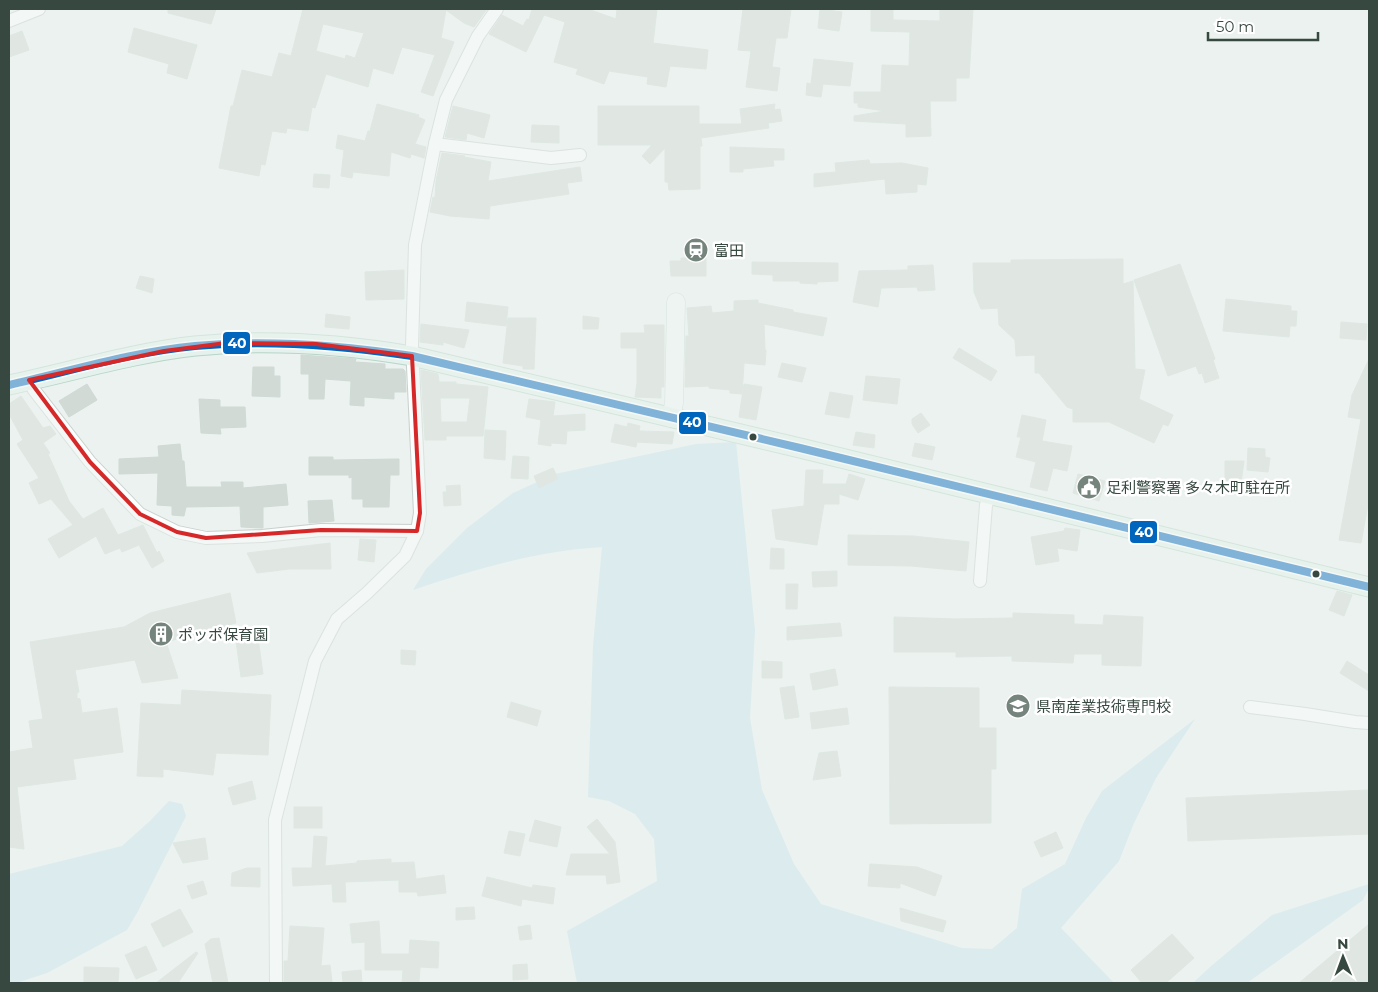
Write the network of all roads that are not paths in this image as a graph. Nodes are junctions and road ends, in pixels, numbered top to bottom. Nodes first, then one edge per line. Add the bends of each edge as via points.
1 (39, 9) edge
2 (497, 9) edge
3 (9, 22) edge
4 (435, 144) junction
5 (580, 155) dead end
6 (676, 302) dead end
7 (412, 356) junction
8 (29, 380) junction
9 (9, 385) edge
10 (671, 418) junction
11 (990, 496) junction
12 (417, 531) junction
13 (980, 581) dead end
14 (1369, 587) edge
15 (1250, 707) dead end
16 (1369, 723) edge
17 (276, 983) edge

1 - 3 street
2 - 4 street via 478,36 446,100
4 - 5 street via 551,158
4 - 7 street via 415,245
6 - 10 main road
7 - 8 main road via 325,345 226,344 164,351
7 - 10 main road
7 - 12 street via 420,512
8 - 9 main road
8 - 12 street via 90,462 140,514 177,532 206,538 321,530
10 - 11 main road
11 - 13 street via 986,505
11 - 14 main road
12 - 17 street via 405,556 337,619 314,660 275,820
15 - 16 street

